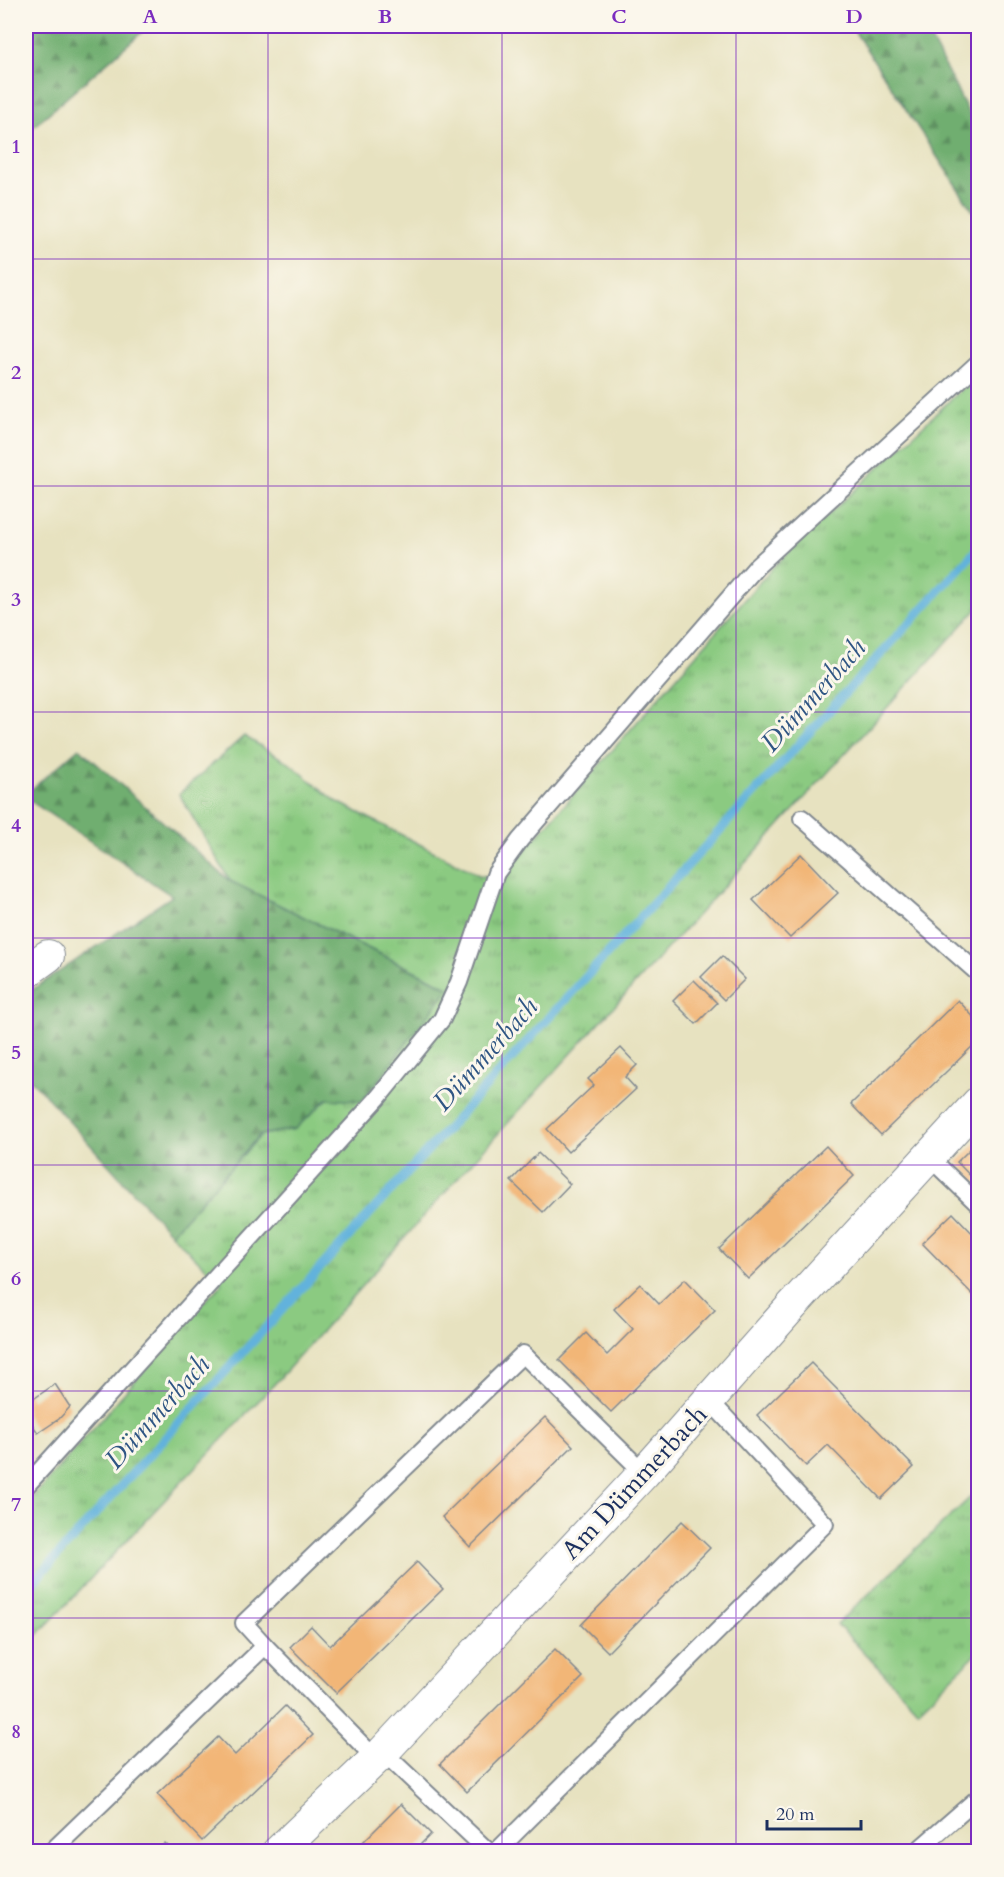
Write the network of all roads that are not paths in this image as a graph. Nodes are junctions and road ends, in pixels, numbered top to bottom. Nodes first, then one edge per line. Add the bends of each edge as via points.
1 (978, 363) edge
2 (802, 818) dead end
3 (978, 973) edge
4 (978, 1102) edge
5 (929, 1157) junction
6 (978, 1204) edge
7 (710, 1400) junction
8 (644, 1473) junction
9 (26, 1486) edge
10 (265, 1646) junction
11 (380, 1755) junction
12 (978, 1798) edge
13 (51, 1851) edge
14 (279, 1851) edge
15 (489, 1851) edge
16 (496, 1851) edge
17 (916, 1851) edge

1 - 9 lane via 757,566 519,840 496,873 459,982 442,1019 377,1099
2 - 3 lane
4 - 5 street, Am Dümmerbach
5 - 6 lane
5 - 7 street, Am Dümmerbach
7 - 8 street, Am Dümmerbach
7 - 16 lane via 825,1524
8 - 10 lane via 523,1354 244,1623
8 - 11 street, Am Dümmerbach
10 - 11 lane
10 - 13 lane
11 - 14 street, Am Dümmerbach
11 - 15 lane
12 - 17 lane

